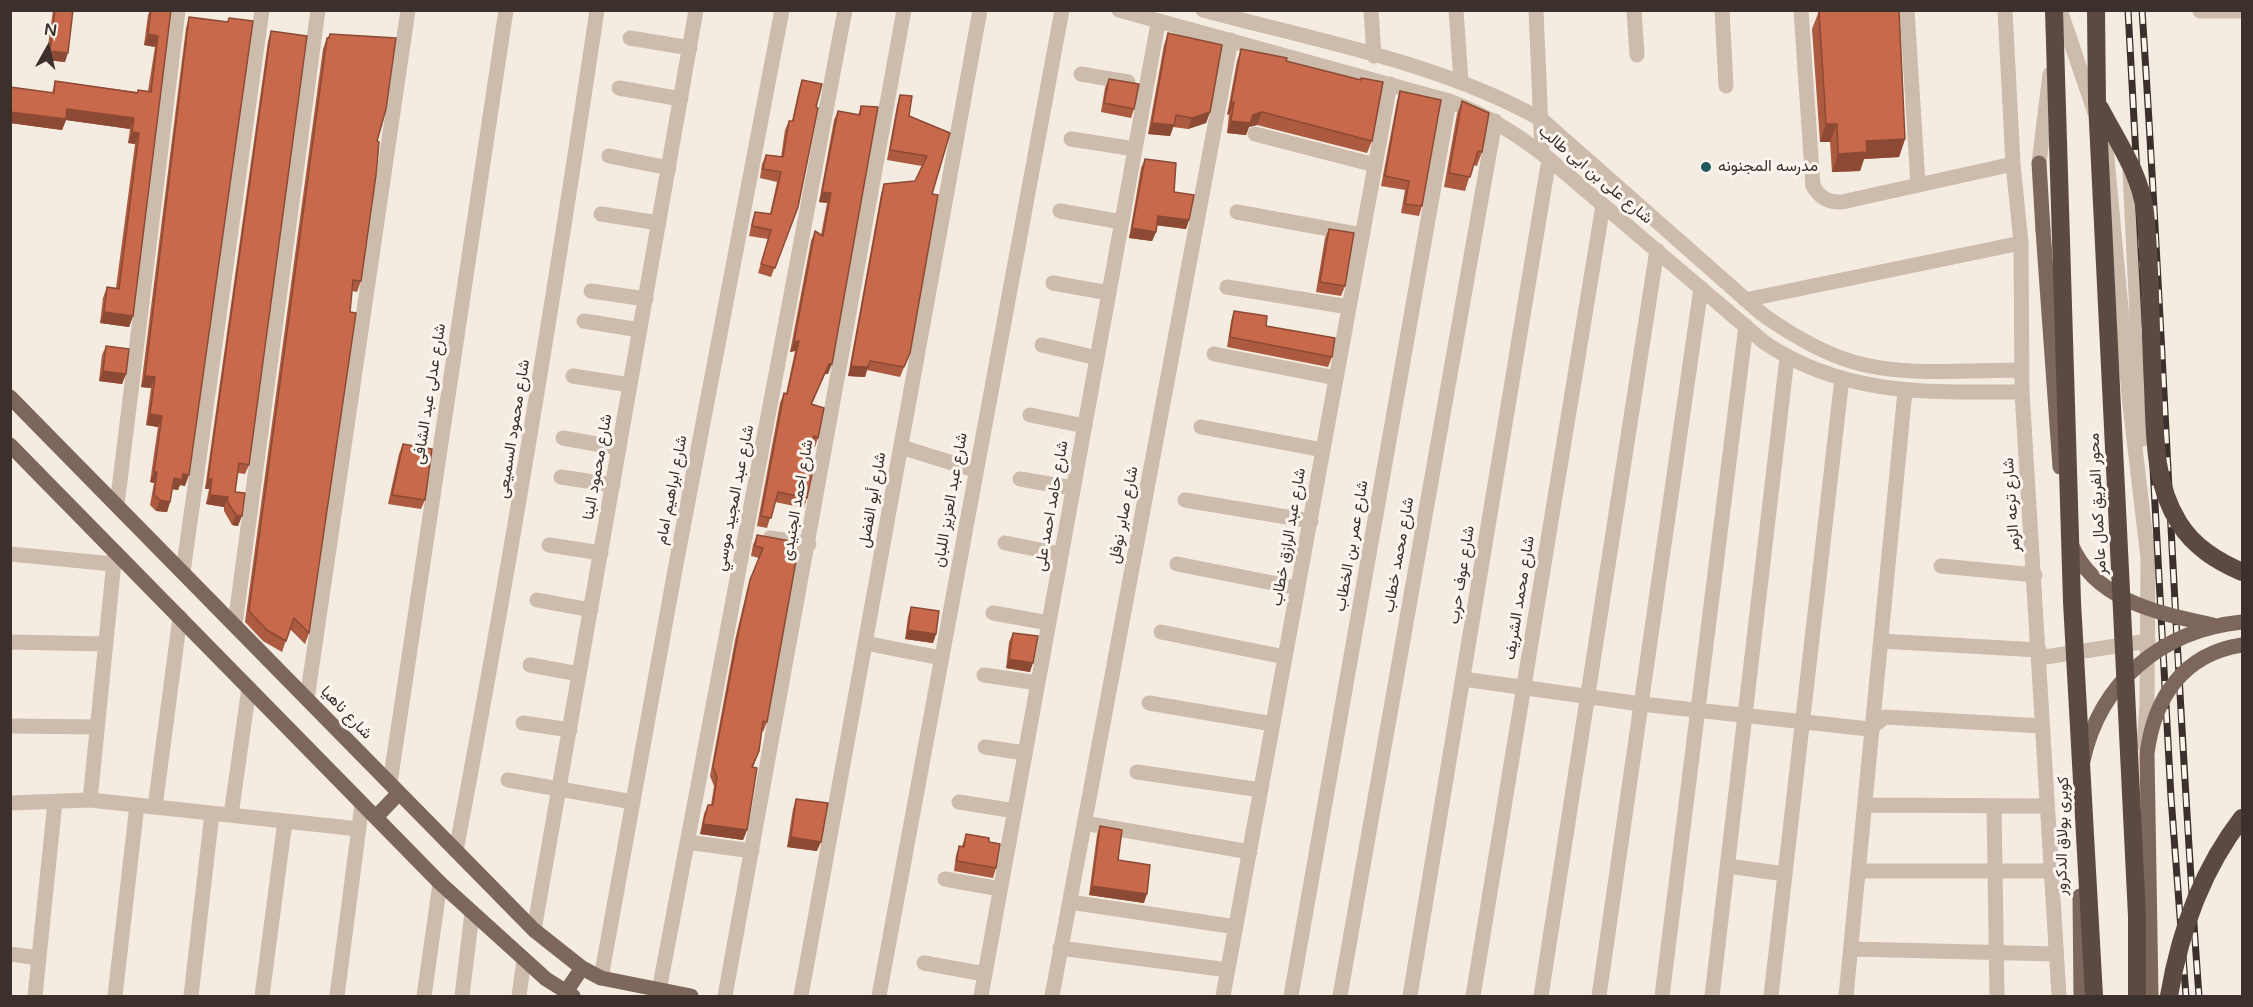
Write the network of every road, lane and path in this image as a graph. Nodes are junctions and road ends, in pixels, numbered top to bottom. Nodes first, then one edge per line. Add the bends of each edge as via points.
1 (178, 10) edge
2 (262, 10) edge
3 (318, 10) edge
4 (408, 10) edge
5 (506, 10) edge
6 (597, 10) edge
7 (696, 10) edge
8 (782, 10) edge
9 (845, 10) edge
10 (904, 10) edge
11 (980, 10) edge
12 (1062, 10) edge
13 (1119, 10) edge
14 (1203, 10) edge
15 (1371, 10) edge
16 (1456, 10) edge
17 (1536, 10) edge
18 (1634, 10) edge
19 (1722, 10) edge
20 (1801, 10) edge
21 (1906, 10) edge
22 (2005, 10) edge
23 (2057, 10) edge
24 (2096, 10) edge
25 (2200, 11) edge
26 (2242, 11) edge
27 (1158, 23) junction
28 (630, 38) dead end
29 (1231, 40) junction
30 (690, 48) junction
31 (1374, 56) junction
32 (1637, 56) dead end
33 (1081, 74) dead end
34 (1461, 81) junction
35 (1390, 84) junction
36 (1147, 85) junction
37 (1726, 86) dead end
38 (619, 88) dead end
39 (681, 99) junction
40 (1449, 101) junction
41 (2097, 102) junction
42 (1495, 120) junction
43 (1542, 120) junction
44 (1255, 134) dead end
45 (1071, 139) dead end
46 (1135, 149) junction
47 (609, 156) dead end
48 (1545, 156) junction
49 (2039, 163) joint
50 (2013, 164) junction
51 (1375, 165) junction
52 (669, 168) junction
53 (1918, 184) junction
54 (1603, 205) junction
55 (1060, 211) dead end
56 (1237, 212) dead end
57 (602, 214) dead end
58 (1122, 222) junction
59 (659, 223) junction
60 (1362, 235) junction
61 (2021, 243) junction
62 (1657, 250) junction
63 (1053, 283) dead end
64 (1227, 287) dead end
65 (1701, 288) junction
66 (591, 291) dead end
67 (1109, 293) junction
68 (646, 299) junction
69 (1746, 300) junction
70 (1349, 307) junction
71 (584, 321) dead end
72 (1746, 326) junction
73 (640, 330) junction
74 (1042, 345) dead end
75 (1214, 354) dead end
76 (1786, 357) junction
77 (1097, 358) junction
78 (2022, 370) junction
79 (573, 376) dead end
80 (1336, 378) junction
81 (1842, 378) junction
82 (630, 385) junction
83 (1905, 391) junction
84 (2022, 393) junction
85 (10, 397) edge
86 (1030, 415) dead end
87 (1085, 426) junction
88 (1202, 427) dead end
89 (562, 438) dead end
90 (10, 445) edge
91 (901, 447) junction
92 (619, 448) junction
93 (1323, 450) junction
94 (975, 470) junction
95 (561, 477) dead end
96 (1020, 479) dead end
97 (613, 485) junction
98 (1073, 488) junction
99 (1185, 500) dead end
100 (117, 505) junction
101 (1311, 521) junction
102 (746, 534) junction
103 (1005, 543) dead end
104 (549, 544) dead end
105 (809, 544) junction
106 (601, 553) junction
107 (10, 554) edge
108 (1061, 554) junction
109 (114, 558) junction
110 (1177, 564) dead end
111 (1941, 566) dead end
112 (183, 572) junction
113 (2242, 572) edge
114 (2035, 575) junction
115 (1298, 588) junction
116 (537, 600) dead end
117 (591, 610) junction
118 (993, 613) dead end
119 (180, 617) junction
120 (2242, 622) edge
121 (1049, 623) junction
122 (235, 624) junction
123 (2212, 625) junction
124 (1161, 632) dead end
125 (1881, 641) junction
126 (2148, 641) junction
127 (10, 642) edge
128 (865, 643) junction
129 (106, 644) junction
130 (2242, 645) edge
131 (2039, 654) junction
132 (1285, 657) junction
133 (941, 658) junction
134 (530, 665) dead end
135 (579, 674) junction
136 (984, 675) dead end
137 (1463, 679) junction
138 (1038, 683) junction
139 (1524, 687) junction
140 (249, 688) junction
141 (1587, 697) junction
142 (307, 699) junction
143 (1149, 702) dead end
144 (1641, 704) junction
145 (1697, 710) junction
146 (1746, 715) junction
147 (1803, 721) junction
148 (523, 723) dead end
149 (1273, 724) junction
150 (10, 726) edge
151 (2042, 726) junction
152 (98, 727) junction
153 (1872, 728) junction
154 (570, 730) junction
155 (985, 747) dead end
156 (1025, 753) junction
157 (1137, 772) dead end
158 (508, 780) dead end
159 (395, 788) junction
160 (559, 789) junction
161 (1261, 790) junction
162 (90, 800) junction
163 (55, 801) junction
164 (633, 802) junction
165 (959, 802) dead end
166 (10, 803) edge
167 (362, 804) junction
168 (137, 805) junction
169 (1865, 805) junction
170 (1994, 806) junction
171 (2047, 806) junction
172 (155, 807) junction
173 (1015, 811) junction
174 (212, 813) junction
175 (231, 815) junction
176 (376, 817) junction
177 (2242, 819) edge
178 (285, 821) junction
179 (1084, 823) junction
180 (359, 829) junction
181 (687, 842) junction
182 (456, 851) junction
183 (752, 851) junction
184 (1250, 852) junction
185 (1728, 866) junction
186 (1859, 871) junction
187 (1995, 871) junction
188 (2050, 871) junction
189 (1785, 874) junction
190 (945, 879) dead end
191 (440, 883) junction
192 (1000, 889) junction
193 (1070, 902) junction
194 (472, 914) junction
195 (1236, 927) junction
196 (534, 930) junction
197 (1060, 948) junction
198 (1852, 949) junction
199 (1996, 952) junction
200 (10, 954) edge
201 (2056, 954) junction
202 (39, 958) junction
203 (524, 960) junction
204 (924, 963) dead end
205 (582, 968) junction
206 (1228, 970) junction
207 (985, 974) junction
208 (601, 978) junction
209 (659, 991) junction
210 (567, 995) edge
211 (35, 996) edge
212 (115, 996) edge
213 (191, 996) edge
214 (262, 996) edge
215 (337, 996) edge
216 (424, 996) edge
217 (462, 996) edge
218 (519, 996) edge
219 (690, 996) edge
220 (725, 996) edge
221 (801, 996) edge
222 (879, 996) edge
223 (981, 996) edge
224 (1052, 996) edge
225 (1223, 996) edge
226 (1292, 996) edge
227 (1340, 996) edge
228 (1410, 996) edge
229 (1473, 996) edge
230 (1541, 996) edge
231 (1599, 996) edge
232 (1662, 996) edge
233 (1712, 996) edge
234 (1771, 996) edge
235 (1846, 996) edge
236 (1997, 996) edge
237 (2059, 996) edge
238 (2081, 996) edge
239 (2094, 996) edge
240 (2137, 996) edge
241 (2143, 996) edge
242 (2151, 996) edge
243 (2169, 996) edge

1 - 100 street
2 - 112 street
3 - 122 street
4 - 142 street
5 - 159 street, شارع عدلى عبد الشافى
6 - 182 street, شارع محمود السميعى via 554,301
7 - 30 street, شارع محمود البنا
8 - 164 street, شارع ابراهيم امام
9 - 102 street, شارع عبد المجيد موسي
10 - 105 street, شارع احمد الجنيدى
11 - 91 street, شارع أبو الفضل
12 - 94 street, شارع عبد العزيز اللبان
13 - 27 street, شارع على بن ابى طالب
14 - 31 street, شارع على بن ابى طالب
15 - 31 street
16 - 34 street
17 - 43 street, شارع عوف حرب
18 - 32 street
19 - 37 street
20 - 53 street via 1816,191 1836,202
21 - 53 street
22 - 50 street, شارع ترعه الزمر
23 - 49 street
23 - 126 street via 2108,152 2146,547
23 - 239 highway, محور الفريق كمال عامر, bridge via 2072,602
24 - 41 highway, محور الفريق كمال عامر
25 - 26 street
27 - 29 street, شارع على بن ابى طالب
27 - 36 street, شارع حامد احمد على
28 - 30 street
29 - 35 street, شارع على بن ابى طالب
29 - 179 street, شارع صابر نوفل
30 - 39 street, شارع محمود البنا
31 - 34 street, شارع على بن ابى طالب
33 - 36 street
34 - 43 street, شارع على بن ابى طالب
35 - 40 street, شارع على بن ابى طالب
35 - 51 street, شارع عبد الرازق خطاب
36 - 46 street, شارع حامد احمد على
38 - 39 street
39 - 52 street, شارع محمود البنا
40 - 42 street, شارع على بن ابى طالب
40 - 226 street, شارع عمر بن الخطاب
41 - 113 highway, bridge via 2134,173 2145,211 2155,438 2164,492 2193,540 2209,555
41 - 240 highway, محور الفريق كمال عامر, bridge via 2136,905
42 - 48 street, شارع على بن ابى طالب
42 - 227 street, شارع محمد خطاب
43 - 48 street, شارع عوف حرب
43 - 69 street, شارع على بن ابى طالب
44 - 51 street
45 - 46 street
46 - 58 street, شارع حامد احمد على
47 - 52 street
48 - 54 street, شارع على بن ابى طالب
48 - 137 street, شارع عوف حرب
49 - 123 main road, bridge via 2062,502 2071,546 2096,581 2111,592 2136,605
50 - 53 street
50 - 61 street, شارع ترعه الزمر
51 - 60 street, شارع عبد الرازق خطاب
52 - 59 street, شارع محمود البنا
54 - 62 street, شارع على بن ابى طالب
54 - 139 street, شارع محمد الشريف
55 - 58 street
56 - 60 street
57 - 59 street
58 - 67 street, شارع حامد احمد على
59 - 68 street, شارع محمود البنا
60 - 70 street, شارع عبد الرازق خطاب
61 - 69 street
61 - 78 street, شارع ترعه الزمر
62 - 65 street, شارع على بن ابى طالب
62 - 141 street
63 - 67 street
64 - 70 street
65 - 72 street, شارع على بن ابى طالب
65 - 144 street
66 - 68 street
67 - 77 street, شارع حامد احمد على
68 - 73 street, شارع محمود البنا
69 - 78 street, شارع على بن ابى طالب via 1797,338 1864,365 1927,370
70 - 80 street, شارع عبد الرازق خطاب
71 - 73 street
72 - 76 street, شارع على بن ابى طالب
72 - 145 street
73 - 82 street, شارع محمود البنا
74 - 77 street
75 - 80 street
76 - 81 street, شارع على بن ابى طالب
76 - 146 street
77 - 87 street, شارع حامد احمد على
78 - 84 street, شارع ترعه الزمر
79 - 82 street
80 - 93 street, شارع عبد الرازق خطاب
81 - 83 street, شارع على بن ابى طالب via 1873,388
81 - 147 street
82 - 92 street, شارع محمود البنا
83 - 84 street, شارع على بن ابى طالب
83 - 125 street
84 - 114 street, شارع ترعه الزمر
85 - 100 main road, شارع ناهيا
86 - 87 street
87 - 98 street, شارع حامد احمد على
88 - 93 street
89 - 92 street
90 - 109 main road
91 - 94 street
91 - 128 street, شارع أبو الفضل
92 - 97 street, شارع محمود البنا
93 - 101 street, شارع عبد الرازق خطاب
94 - 133 street, شارع عبد العزيز اللبان
95 - 97 street
96 - 98 street
97 - 106 street, شارع محمود البنا
98 - 108 street, شارع حامد احمد على
99 - 101 street
100 - 112 main road, شارع ناهيا
101 - 115 street, شارع عبد الرازق خطاب
102 - 105 street
102 - 181 street, شارع عبد المجيد موسي
103 - 108 street
104 - 106 street
105 - 183 street, شارع احمد الجنيدى
106 - 117 street, شارع محمود البنا
107 - 109 street
108 - 121 street, شارع حامد احمد على
109 - 119 main road
109 - 129 street
110 - 115 street
111 - 114 street via 2005,579
112 - 122 main road, شارع ناهيا
114 - 131 street, شارع ترعه الزمر
115 - 132 street, شارع عبد الرازق خطاب
116 - 117 street
117 - 135 street, شارع محمود البنا
118 - 121 street
119 - 140 main road
119 - 172 street
120 - 123 main road, كوبرى بولاق الدكرور, bridge
121 - 138 street, شارع حامد احمد على
122 - 142 main road, شارع ناهيا
123 - 238 main road, كوبرى بولاق الدكرور, bridge via 2148,656 2109,697 2096,721 2081,772
124 - 132 street
125 - 131 street
125 - 153 street
126 - 131 street
126 - 241 street via 2141,801
127 - 129 street
128 - 133 street
128 - 221 street, شارع أبو الفضل
129 - 152 street
130 - 242 main road, bridge via 2212,653 2192,665 2159,704 2150,729 2147,766
131 - 151 street, شارع ترعه الزمر
132 - 149 street, شارع عبد الرازق خطاب
133 - 222 street, شارع عبد العزيز اللبان
134 - 135 street
135 - 154 street, شارع محمود البنا
136 - 138 street
137 - 139 street
137 - 228 street, شارع عوف حرب
138 - 156 street, شارع حامد احمد على
139 - 141 street
139 - 229 street, شارع محمد الشريف
140 - 167 main road
140 - 175 street
141 - 144 street
141 - 230 street
142 - 159 main road, شارع ناهيا
143 - 149 street
144 - 145 street
144 - 231 street
145 - 146 street
145 - 232 street
146 - 147 street
146 - 185 street
147 - 153 street
147 - 189 street
148 - 154 street
149 - 161 street, شارع عبد الرازق خطاب
150 - 152 street
151 - 153 street via 1886,717
151 - 171 street, شارع ترعه الزمر
152 - 162 street
153 - 169 street
154 - 160 street, شارع محمود البنا
155 - 156 street
156 - 173 street, شارع حامد احمد على
157 - 161 street
158 - 160 street
159 - 176 main road
159 - 182 main road, شارع ناهيا
160 - 164 street
160 - 196 street, شارع محمود البنا
161 - 184 street, شارع عبد الرازق خطاب
162 - 163 street
162 - 168 street
163 - 166 street
163 - 202 street
164 - 208 street, شارع ابراهيم امام
165 - 173 street
167 - 176 main road
167 - 180 street
168 - 172 street
168 - 212 street
169 - 170 street
169 - 186 street
170 - 171 street
170 - 187 street
171 - 188 street, شارع ترعه الزمر
172 - 174 street
173 - 192 street, شارع حامد احمد على
174 - 175 street
174 - 213 street
175 - 178 street
176 - 191 main road
177 - 243 highway, bridge via 2212,862 2199,889 2183,928
178 - 180 street
178 - 214 street
179 - 184 street
179 - 193 street, شارع صابر نوفل
180 - 215 street
181 - 183 street
181 - 209 street, شارع عبد المجيد موسي
182 - 196 main road, شارع ناهيا
183 - 220 street, شارع احمد الجنيدى
184 - 195 street, شارع عبد الرازق خطاب
185 - 189 street
185 - 233 street
186 - 187 street
186 - 198 street
187 - 188 street
187 - 199 street
188 - 201 street, شارع ترعه الزمر
189 - 234 street
190 - 192 street
191 - 194 main road
191 - 216 street
192 - 207 street, شارع حامد احمد على
193 - 195 street
193 - 197 street, شارع صابر نوفل
194 - 203 main road
194 - 217 street
195 - 206 street, شارع عبد الرازق خطاب
196 - 205 main road, شارع ناهيا
197 - 206 street
197 - 224 street, شارع صابر نوفل
198 - 199 street
198 - 235 street
199 - 201 street
199 - 236 street
200 - 202 street
201 - 237 street, شارع ترعه الزمر
202 - 211 street
203 - 210 main road
203 - 218 street
204 - 207 street
205 - 208 main road, شارع ناهيا
205 - 210 main road
206 - 225 street, شارع عبد الرازق خطاب
207 - 223 street, شارع حامد احمد على
208 - 209 main road, شارع ناهيا
209 - 219 main road, شارع ناهيا

